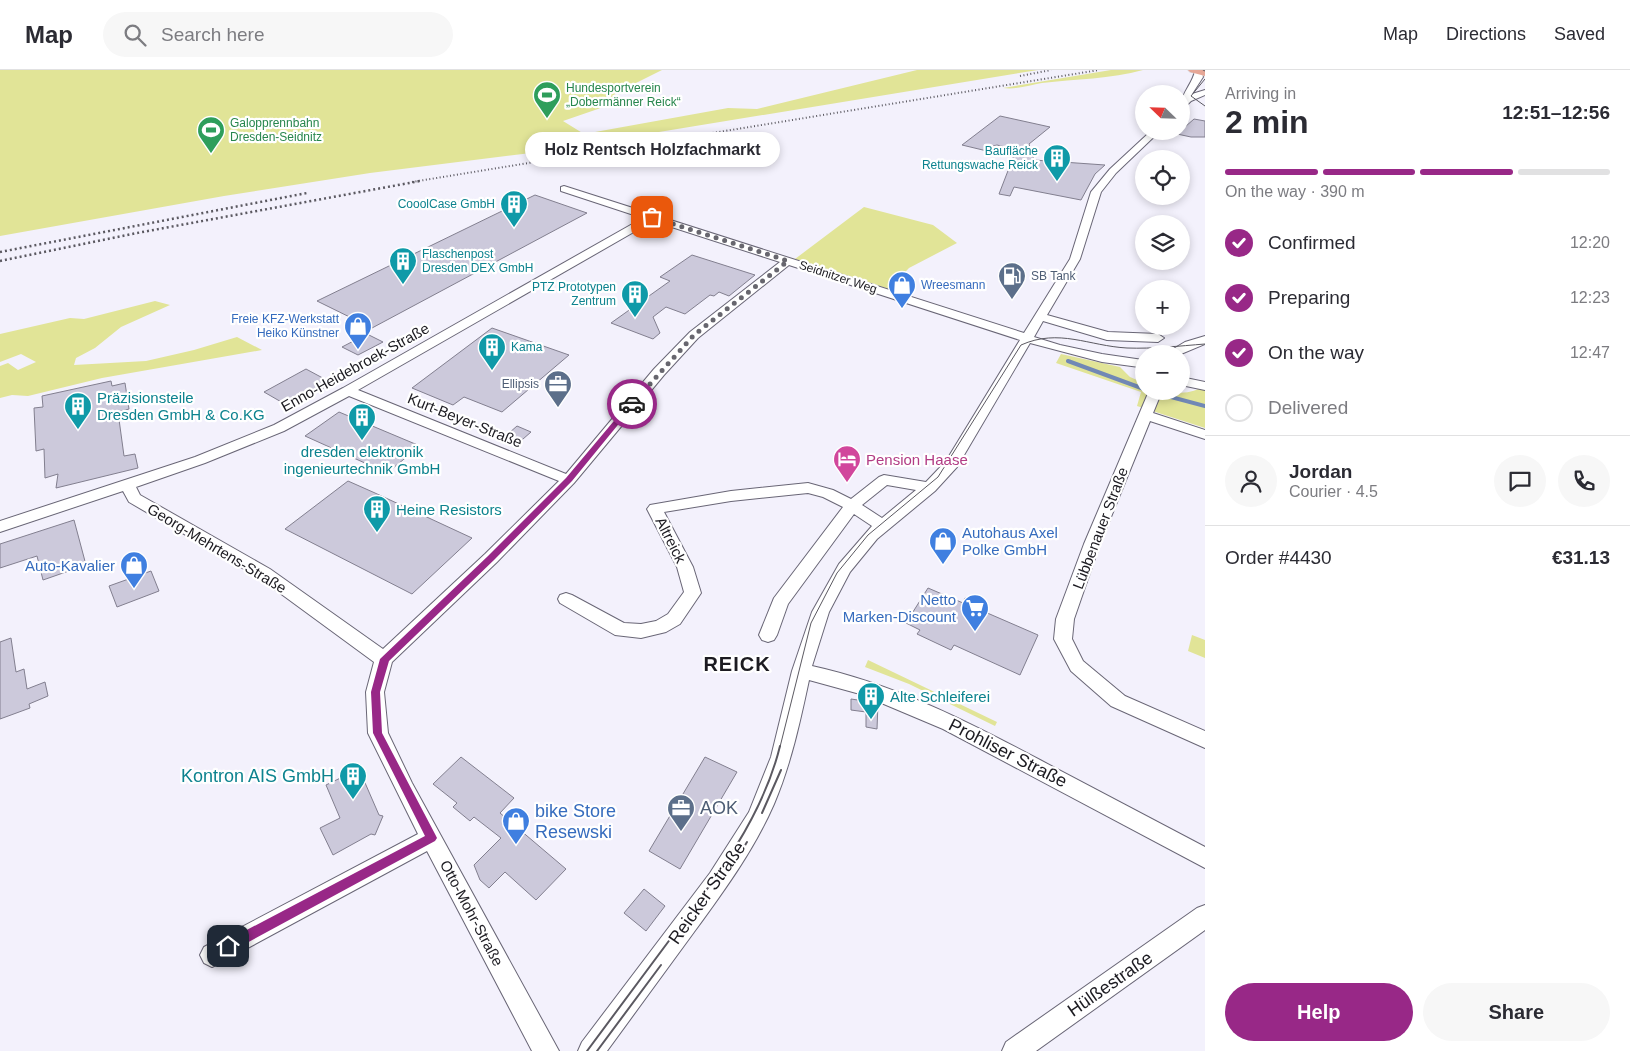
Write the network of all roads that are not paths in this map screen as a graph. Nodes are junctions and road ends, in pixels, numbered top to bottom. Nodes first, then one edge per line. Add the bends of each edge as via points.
1 (1200, 72) edge
2 (1190, 90) edge
3 (1205, 92) edge
4 (1190, 98) edge
5 (1147, 140) edge
6 (564, 189) dead end
7 (652, 217) junction
8 (788, 261) junction
9 (1042, 317) junction
10 (1158, 338) dead end
11 (1028, 339) junction
12 (1205, 341) edge
13 (1189, 345) edge
14 (1102, 358) joint
15 (1190, 361) edge
16 (1135, 365) edge
17 (1190, 375) edge
18 (1190, 377) edge
19 (1205, 381) edge
20 (1205, 386) edge
21 (348, 391) junction
22 (1151, 400) edge
23 (1145, 415) junction
24 (1205, 434) edge
25 (569, 480) junction
26 (127, 484) junction
27 (930, 488) junction
28 (852, 506) junction
29 (883, 525) junction
30 (0, 527) edge
31 (566, 599) dead end
32 (768, 635) dead end
33 (384, 659) junction
34 (801, 672) junction
35 (1205, 740) edge
36 (431, 838) junction
37 (1205, 858) edge
38 (1205, 916) edge
39 (212, 955) dead end
40 (546, 1051) edge
41 (592, 1051) edge
42 (1015, 1051) edge

1 - 2 street
3 - 4 street
5 - 9 street via 1113,171 1096,192 1075,259
6 - 7 street, Seidnitzer Weg
7 - 8 street, Seidnitzer Weg
7 - 21 street, Enno-Heidebroek-Straße
8 - 11 street, Seidnitzer Weg
8 - 25 street via 694,335
9 - 10 street via 1107,336
9 - 11 street
11 - 14 street, Seidnitzer Weg
11 - 27 street via 952,464
12 - 13 street
12 - 15 street
14 - 16 street
17 - 19 street
18 - 20 street
21 - 25 street, Kurt-Beyer-Straße
21 - 26 street, Enno-Heidebroek-Straße via 248,442
22 - 23 street, Lübbenauer Straße
23 - 24 street
23 - 35 street, Lübbenauer Straße via 1092,544 1065,619 1063,639 1077,666 1118,701
25 - 33 street
26 - 30 street, Enno-Heidebroek-Straße
26 - 33 street, Georg-Mehrtens-Straße via 134,498 264,573
27 - 28 street via 884,480
27 - 29 street
28 - 29 street, Altreick
28 - 31 street, Altreick via 821,490 808,488 731,496 655,509 685,567 692,593 674,619 660,627 641,631 621,630
28 - 32 street via 780,602
29 - 34 street via 853,556 824,600
33 - 36 street, Otto-Mohr-Straße via 375,692 378,733
34 - 37 street, Prohliser Straße via 849,681 901,699
34 - 41 street, Reicker Straße via 772,783 749,832
36 - 39 street
36 - 40 street, Otto-Mohr-Straße
38 - 42 street, Hülßestraße

